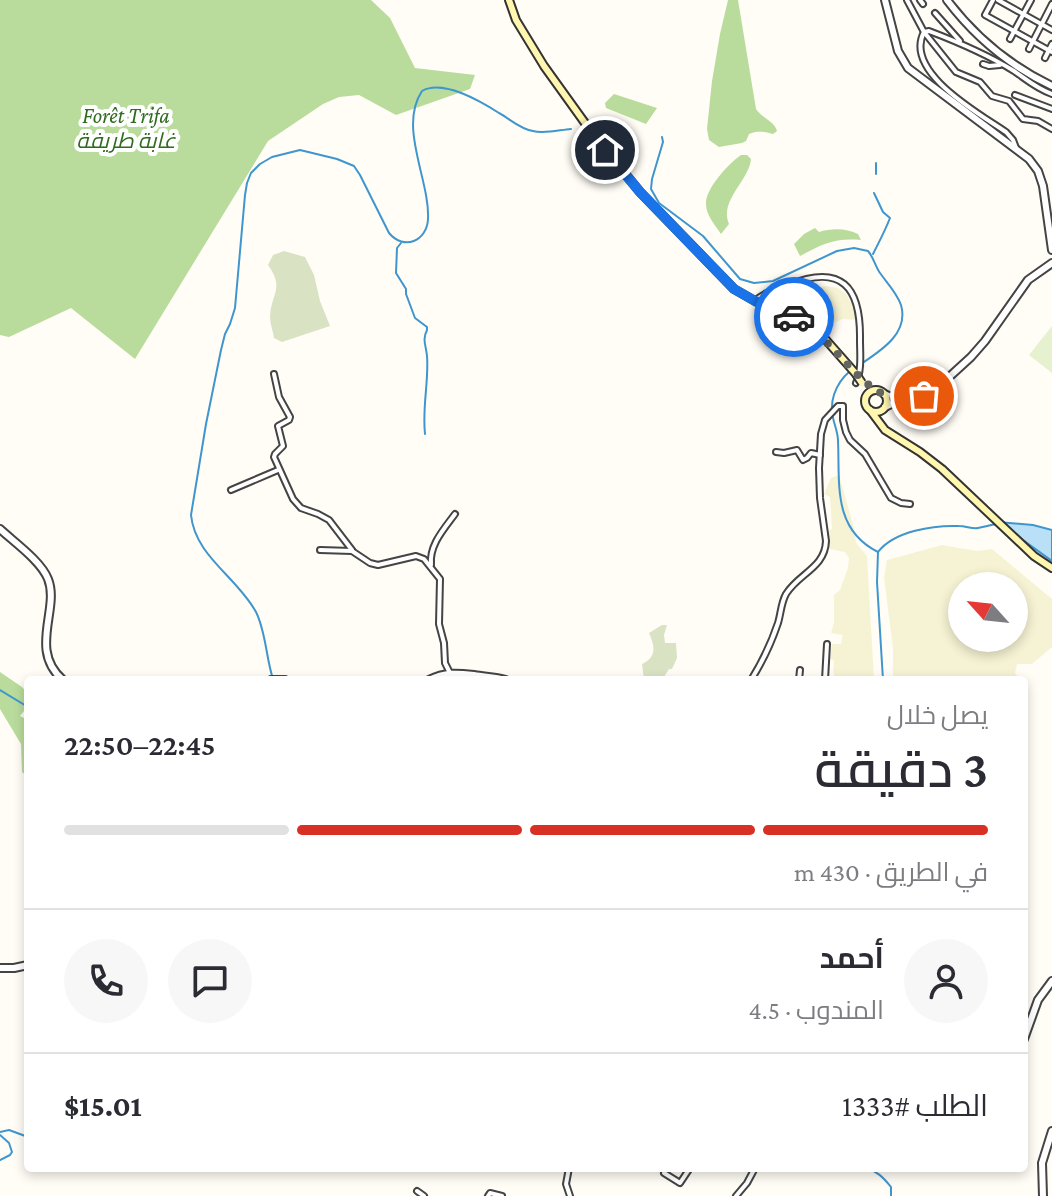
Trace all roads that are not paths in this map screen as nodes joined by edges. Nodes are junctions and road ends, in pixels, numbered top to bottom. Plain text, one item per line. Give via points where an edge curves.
1 (509, 0) edge
2 (885, 0) edge
3 (907, 0) edge
4 (947, 0) edge
5 (996, 0) edge
6 (1031, 0) edge
7 (1052, 4) edge
8 (935, 13) dead end
9 (1023, 14) junction
10 (1041, 24) junction
11 (1052, 30) edge
12 (1014, 31) junction
13 (924, 32) junction
14 (1010, 39) dead end
15 (1032, 41) junction
16 (962, 44) junction
17 (1052, 44) edge
18 (1029, 49) dead end
19 (1050, 51) edge
20 (1045, 58) dead end
21 (983, 64) dead end
22 (1002, 64) junction
23 (1052, 86) edge
24 (1052, 94) edge
25 (1015, 95) dead end
26 (1052, 109) edge
27 (1052, 129) edge
28 (1016, 148) junction
29 (1051, 238) edge
30 (1052, 250) edge
31 (1051, 264) edge
32 (755, 301) junction
33 (274, 374) dead end
34 (860, 382) junction
35 (881, 393) junction
36 (866, 397) junction
37 (904, 400) junction
38 (884, 408) junction
39 (870, 410) junction
40 (894, 435) junction
41 (776, 452) dead end
42 (820, 455) junction
43 (278, 470) junction
44 (231, 490) dead end
45 (910, 504) dead end
46 (455, 514) dead end
47 (0, 529) edge
48 (320, 550) dead end
49 (352, 551) junction
50 (431, 567) junction
51 (1052, 568) edge
52 (827, 644) dead end
53 (800, 670) dead end
54 (450, 673) junction
55 (60, 676) edge
56 (441, 676) edge
57 (494, 676) edge
58 (753, 676) edge
59 (799, 676) edge
60 (825, 676) edge
61 (24, 966) edge
62 (0, 968) edge
63 (1052, 981) edge
64 (1028, 1028) edge
65 (1052, 1131) edge
66 (568, 1172) edge
67 (687, 1172) edge
68 (753, 1172) edge
69 (664, 1173) dead end
70 (417, 1191) dead end
71 (424, 1196) edge
72 (488, 1196) edge
73 (502, 1196) edge
74 (570, 1196) edge
75 (736, 1196) edge
76 (1043, 1196) edge

1 - 32 main road via 544,66 616,164 725,281
2 - 28 street via 898,51 908,68
3 - 13 street
4 - 23 street via 986,43
5 - 9 street
5 - 12 street via 985,15
6 - 9 street
7 - 10 street
8 - 16 street
9 - 10 street
9 - 12 street
10 - 11 street
10 - 15 street
12 - 14 street
12 - 15 street
13 - 16 street
13 - 27 street via 959,74 1009,101 1023,119
13 - 28 street via 921,48 937,82 1006,132
15 - 18 street
15 - 19 street
16 - 22 street
17 - 19 street
19 - 20 street
21 - 22 street
22 - 24 street
25 - 26 street
28 - 29 street via 1041,176
29 - 30 street
31 - 37 street via 1024,284 985,341 957,370 930,393
32 - 34 main road, bridge via 819,333
32 - 34 street via 820,277 848,288 860,316
33 - 43 street via 290,417 278,426 283,446 274,457
34 - 35 main road
34 - 36 main road
35 - 36 main road via 872,391
35 - 37 street
35 - 38 main road
36 - 39 main road
37 - 38 street
38 - 39 main road
38 - 40 main road via 882,420
39 - 40 main road
40 - 51 main road via 929,458
41 - 42 street via 797,450 805,460 811,453
42 - 45 street via 822,427 835,408 843,406 853,443 888,494
42 - 58 street via 825,550 786,595
43 - 44 street
43 - 49 street via 297,505 329,520
46 - 50 street via 431,553
47 - 55 street via 46,574 51,591 47,650
48 - 49 street
49 - 50 street via 373,564 416,556
50 - 54 street via 440,579 439,624
52 - 60 street
53 - 59 street
54 - 56 street
54 - 57 street
61 - 62 street
63 - 64 street
65 - 76 street via 1042,1163
66 - 74 street
67 - 69 street via 680,1183
68 - 75 street
70 - 71 street
72 - 73 street

